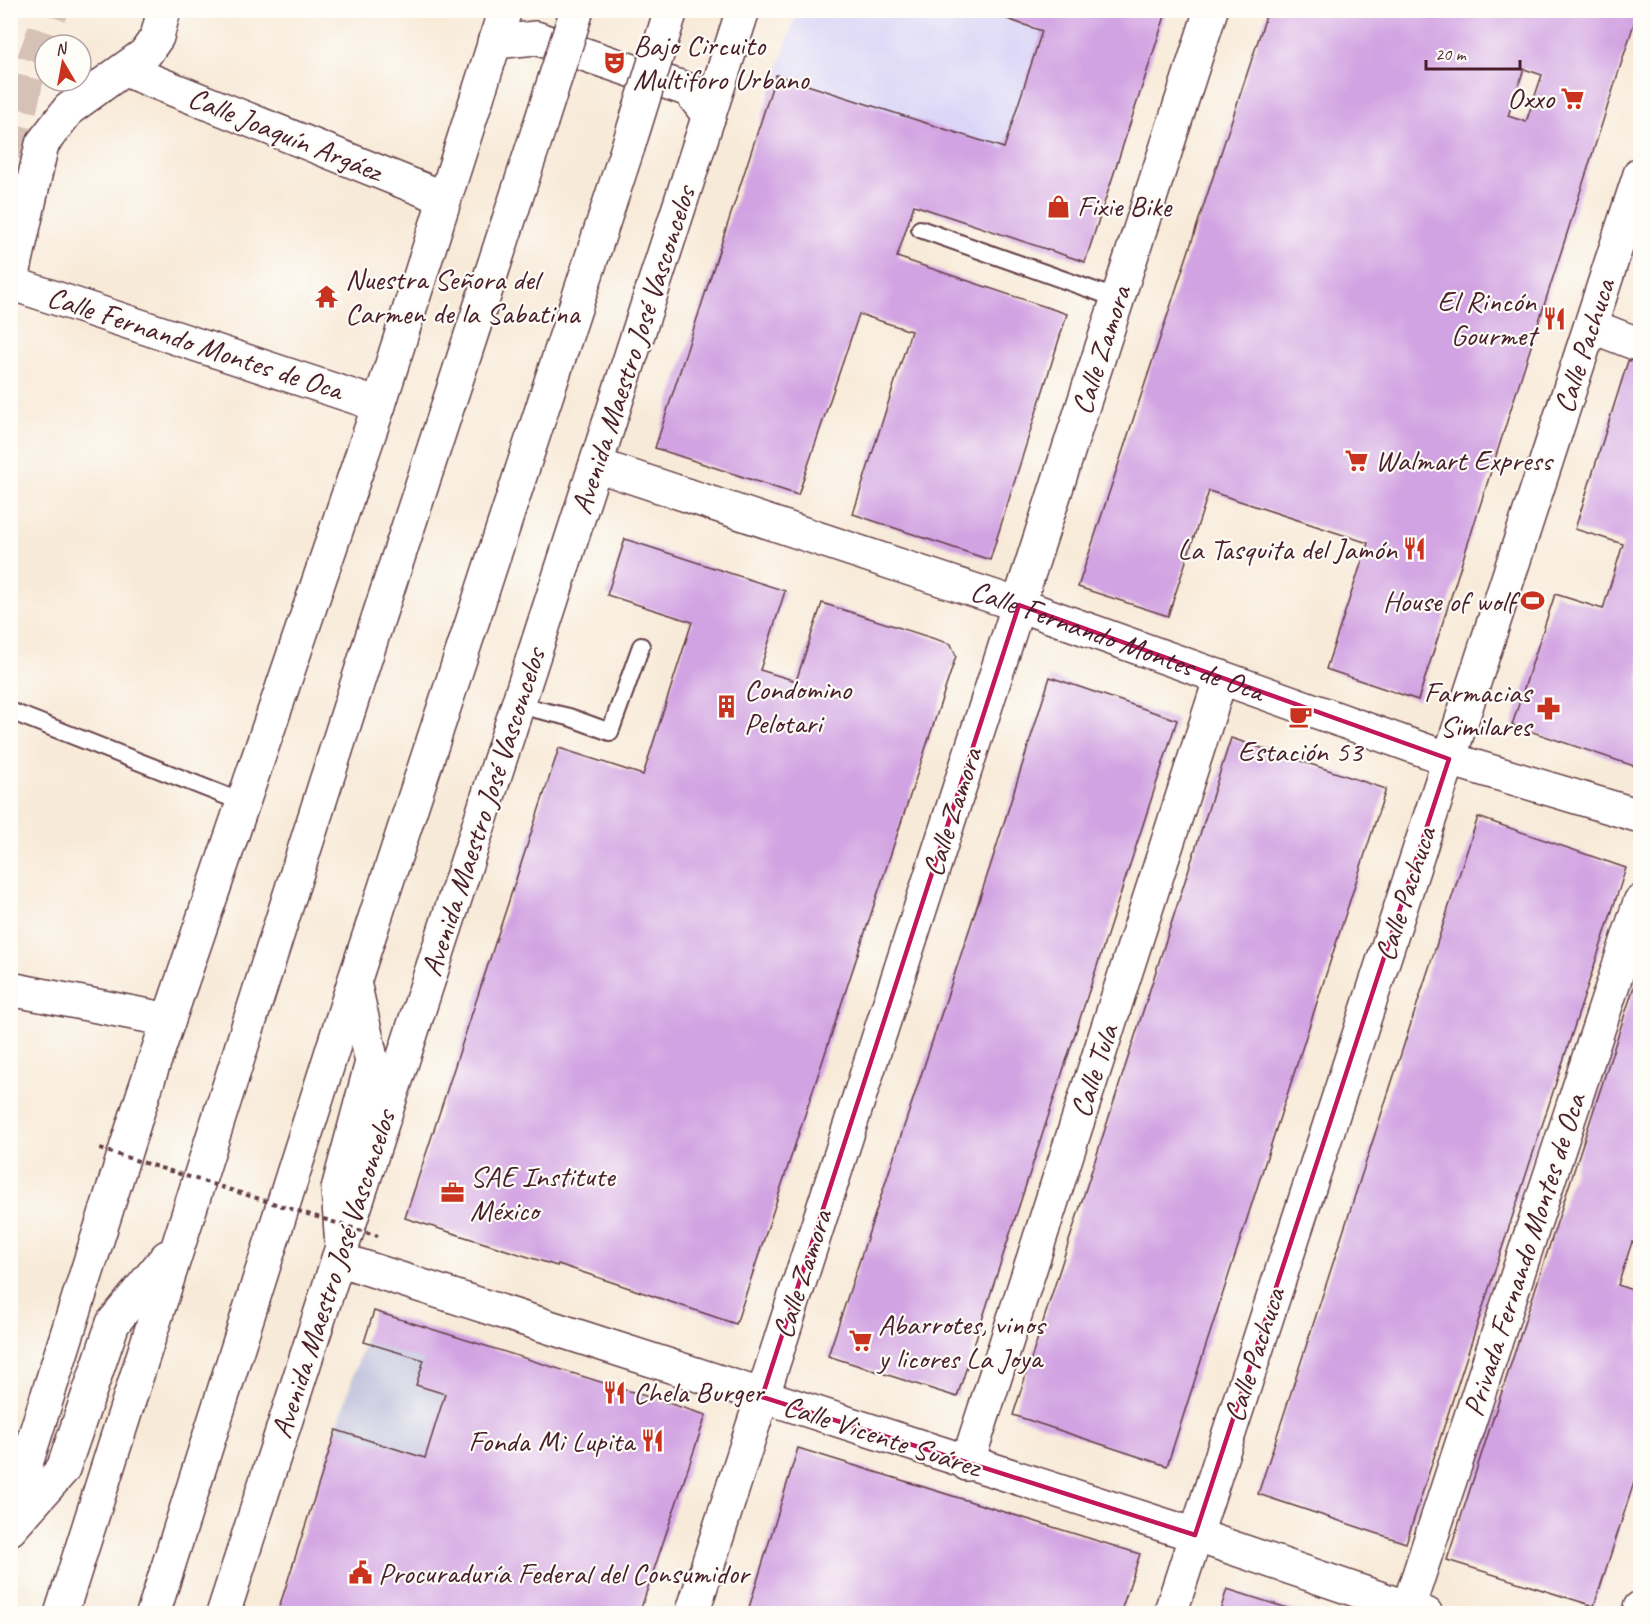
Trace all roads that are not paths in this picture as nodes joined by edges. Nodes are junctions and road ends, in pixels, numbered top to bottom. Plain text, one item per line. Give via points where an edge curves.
1 (164, 10) edge
2 (504, 10) edge
3 (577, 10) edge
4 (671, 10) edge
5 (743, 10) edge
6 (1211, 10) edge
7 (494, 42) junction
8 (125, 70) junction
9 (708, 116) junction
10 (1641, 174) edge
11 (444, 198) junction
12 (920, 229) dead end
13 (11, 284) edge
14 (1118, 299) junction
15 (1591, 326) junction
16 (1641, 345) edge
17 (379, 405) junction
18 (596, 465) junction
19 (1019, 605) junction
20 (641, 646) dead end
21 (1221, 677) junction
22 (518, 705) junction
23 (10, 711) edge
24 (1449, 759) junction
25 (244, 803) junction
26 (1641, 816) edge
27 (1641, 903) edge
28 (354, 982) junction
29 (10, 989) edge
30 (169, 1020) junction
31 (179, 1242) junction
32 (340, 1253) junction
33 (762, 1397) junction
34 (967, 1464) junction
35 (10, 1514) edge
36 (10, 1529) edge
37 (1195, 1535) junction
38 (1641, 1608) edge
39 (1405, 1610) edge
40 (60, 1614) edge
41 (153, 1614) edge
42 (223, 1614) edge
43 (692, 1614) edge
44 (1170, 1614) edge
45 (1639, 1614) edge

1 - 8 main road via 157,37 145,54
2 - 7 main road
3 - 31 main road, bridge
4 - 28 main road, bridge
5 - 9 main road, Avenida Maestro José Vasconcelos
6 - 14 main road, Calle Zamora
7 - 9 main road via 536,38 689,90
7 - 11 main road
8 - 11 main road, Calle Joaquín Argáez
8 - 13 main road via 69,109 42,144
9 - 18 main road, Avenida Maestro José Vasconcelos
10 - 15 main road, Calle Pachuca
11 - 17 main road
12 - 14 lane
13 - 17 main road, Calle Fernando Montes de Oca
14 - 19 main road, Calle Zamora
15 - 16 main road
15 - 24 main road, Calle Pachuca
17 - 25 main road
18 - 19 main road, Calle Fernando Montes de Oca
18 - 22 main road, Avenida Maestro José Vasconcelos
19 - 21 main road, Calle Fernando Montes de Oca
19 - 33 main road, Calle Zamora
20 - 22 lane via 610,732
21 - 24 main road, Calle Fernando Montes de Oca
21 - 34 main road, Calle Tula
22 - 32 main road, Avenida Maestro José Vasconcelos
23 - 25 lane
24 - 26 main road, Calle Fernando Montes de Oca
24 - 37 main road, Calle Pachuca
25 - 30 main road
27 - 39 main road, Privada Fernando Montes de Oca
28 - 32 main road via 372,1062 338,1189
28 - 41 main road
29 - 30 main road
30 - 35 main road
31 - 36 main road via 113,1323 63,1469
31 - 40 main road
32 - 33 main road, Calle Vicente Suárez
32 - 42 main road, Avenida Maestro José Vasconcelos
33 - 34 main road, Calle Vicente Suárez
33 - 43 main road, Calle Zamora
34 - 37 main road, Calle Vicente Suárez
37 - 39 main road, Calle Vicente Suárez
37 - 44 main road, Calle Pachuca
38 - 45 main road

